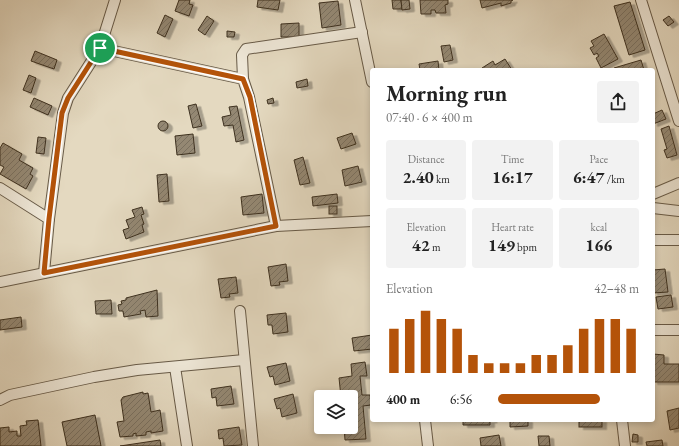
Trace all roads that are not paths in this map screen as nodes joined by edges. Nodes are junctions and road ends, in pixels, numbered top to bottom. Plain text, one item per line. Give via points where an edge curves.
1 (115, 0) edge
2 (355, 0) edge
3 (641, 0) edge
4 (362, 32) junction
5 (100, 48) junction
6 (370, 72) edge
7 (243, 79) junction
8 (679, 121) edge
9 (679, 183) edge
10 (0, 188) edge
11 (655, 193) edge
12 (655, 208) edge
13 (679, 211) edge
14 (49, 219) junction
15 (370, 222) edge
16 (276, 226) junction
17 (655, 240) edge
18 (679, 240) edge
19 (44, 273) junction
20 (0, 282) edge
21 (240, 312) dead end
22 (655, 330) edge
23 (679, 330) edge
24 (244, 360) junction
25 (175, 367) junction
26 (0, 400) edge
27 (425, 422) edge
28 (622, 422) edge
29 (187, 446) edge
30 (254, 446) edge
31 (428, 446) edge
32 (625, 446) edge

1 - 5 street
2 - 4 street
3 - 8 street
4 - 6 street
4 - 7 street via 246,49 242,55
5 - 7 street
5 - 14 street via 68,98 62,113
7 - 16 street via 250,97
9 - 11 street
10 - 14 street
12 - 13 street
14 - 19 street
15 - 16 street
16 - 19 street
17 - 18 street
19 - 20 street
21 - 24 street
22 - 23 street
24 - 25 street
24 - 30 street
25 - 26 street via 94,377 10,395
25 - 29 street
27 - 31 street
28 - 32 street

